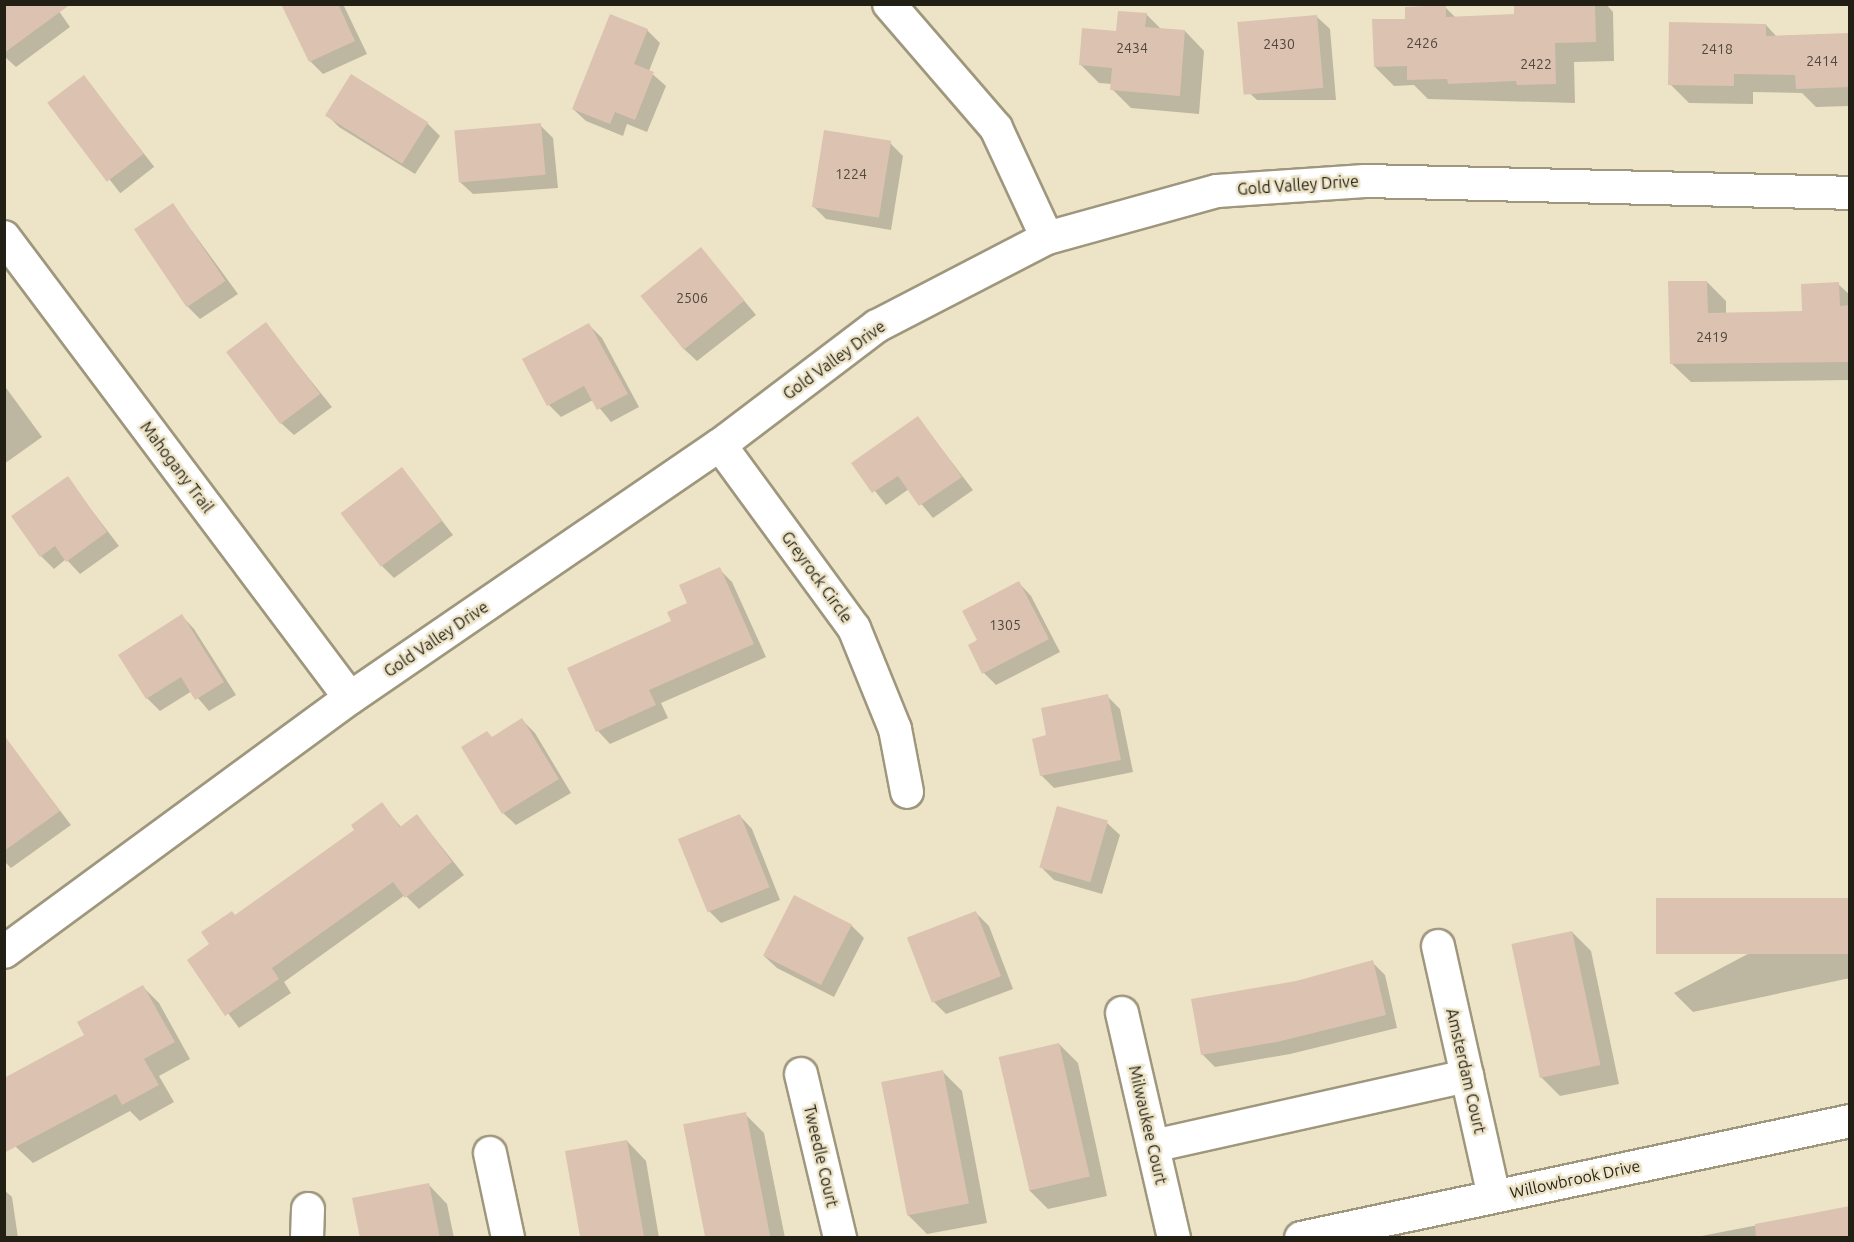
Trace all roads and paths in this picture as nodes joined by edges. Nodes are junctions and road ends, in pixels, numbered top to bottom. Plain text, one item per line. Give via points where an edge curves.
1 (889, 4) edge
2 (1850, 193) edge
3 (4, 237) edge
4 (1047, 238) junction
5 (720, 445) junction
6 (350, 698) junction
7 (907, 792) dead end
8 (1438, 946) dead end
9 (4, 952) edge
10 (1122, 1013) dead end
11 (801, 1074) dead end
12 (1467, 1076) junction
13 (1850, 1120) edge
14 (1153, 1146) junction
15 (490, 1153) dead end
16 (1494, 1196) junction
17 (508, 1238) edge
18 (840, 1238) edge
19 (1174, 1238) edge
20 (1301, 1238) edge

1 - 4 street via 996,128
2 - 4 street, Gold Valley Drive via 1365,181 1217,191
3 - 6 street, Mahogany Trail
4 - 5 street, Gold Valley Drive via 877,326
5 - 6 street, Gold Valley Drive
5 - 7 street, Greyrock Circle via 854,628 895,729
6 - 9 street, Gold Valley Drive
8 - 12 street, Amsterdam Court
10 - 14 street, Milwaukee Court
11 - 18 street, Tweedle Court
12 - 14 street
12 - 16 street, Amsterdam Court
13 - 16 street, Willowbrook Drive
14 - 19 street, Milwaukee Court
15 - 17 street
16 - 20 street, Willowbrook Drive

